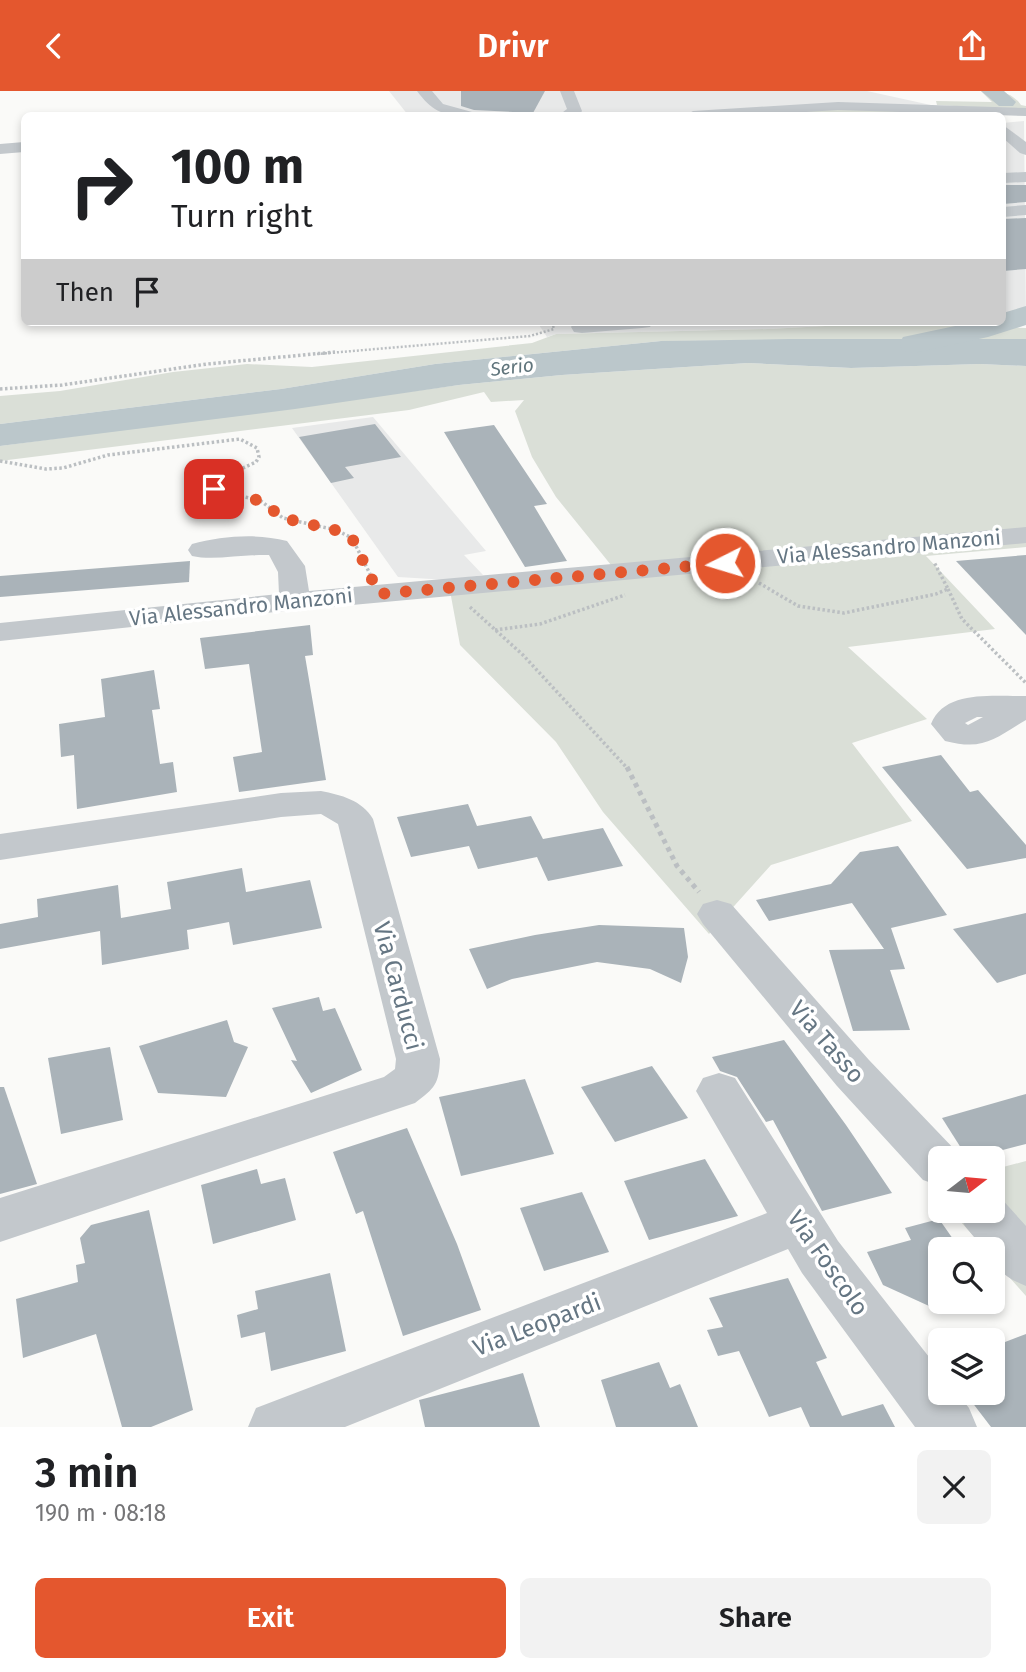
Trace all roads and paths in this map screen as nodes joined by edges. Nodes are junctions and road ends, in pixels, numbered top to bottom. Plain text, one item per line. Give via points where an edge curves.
1 (424, 91) edge
2 (567, 91) edge
3 (456, 112) edge
4 (573, 112) edge
5 (741, 112) edge
6 (1026, 112) edge
7 (1006, 133) edge
8 (21, 148) edge
9 (0, 149) edge
10 (1026, 150) edge
11 (1026, 177) edge
12 (1006, 178) edge
13 (1026, 210) edge
14 (1006, 212) edge
15 (553, 326) edge
16 (594, 326) edge
17 (582, 327) dead end
18 (0, 389) edge
19 (0, 461) edge
20 (1026, 535) edge
21 (202, 550) dead end
22 (931, 551) dead end
23 (749, 583) dead end
24 (948, 589) junction
25 (633, 593) dead end
26 (379, 594) junction
27 (295, 601) junction
28 (465, 603) dead end
29 (495, 630) junction
30 (0, 632) edge
31 (1026, 683) edge
32 (0, 847) edge
33 (717, 914) joint
34 (719, 1091) dead end
35 (928, 1153) edge
36 (0, 1220) edge
37 (797, 1223) junction
38 (992, 1223) edge
39 (1026, 1263) edge
40 (276, 1427) edge
41 (949, 1427) edge

1 - 3 street via 438,107
2 - 4 street
5 - 6 street via 838,106
7 - 10 street
8 - 9 street
11 - 12 street
13 - 14 street
15 - 18 path via 530,336 207,364
16 - 17 street
19 - 26 path via 63,468 108,455 240,439 257,448 259,457 217,480 214,489 261,501 283,518 352,538
20 - 26 street, Via Alessandro Manzoni
21 - 27 street via 277,547 290,560
22 - 24 path
23 - 24 path via 761,583 799,606 844,613
24 - 31 path via 962,619
25 - 29 path via 540,624
26 - 27 street, Via Alessandro Manzoni
27 - 30 street, Via Alessandro Manzoni
28 - 29 path
29 - 33 path via 631,772 677,866
32 - 36 street, Via Carducci via 281,805 319,802 340,806 355,820 418,1059 417,1077 399,1090
33 - 35 street, Via Tasso
34 - 37 street, Via Foscolo
37 - 40 street, Via Leopardi
37 - 41 street, Via Foscolo
38 - 39 street

